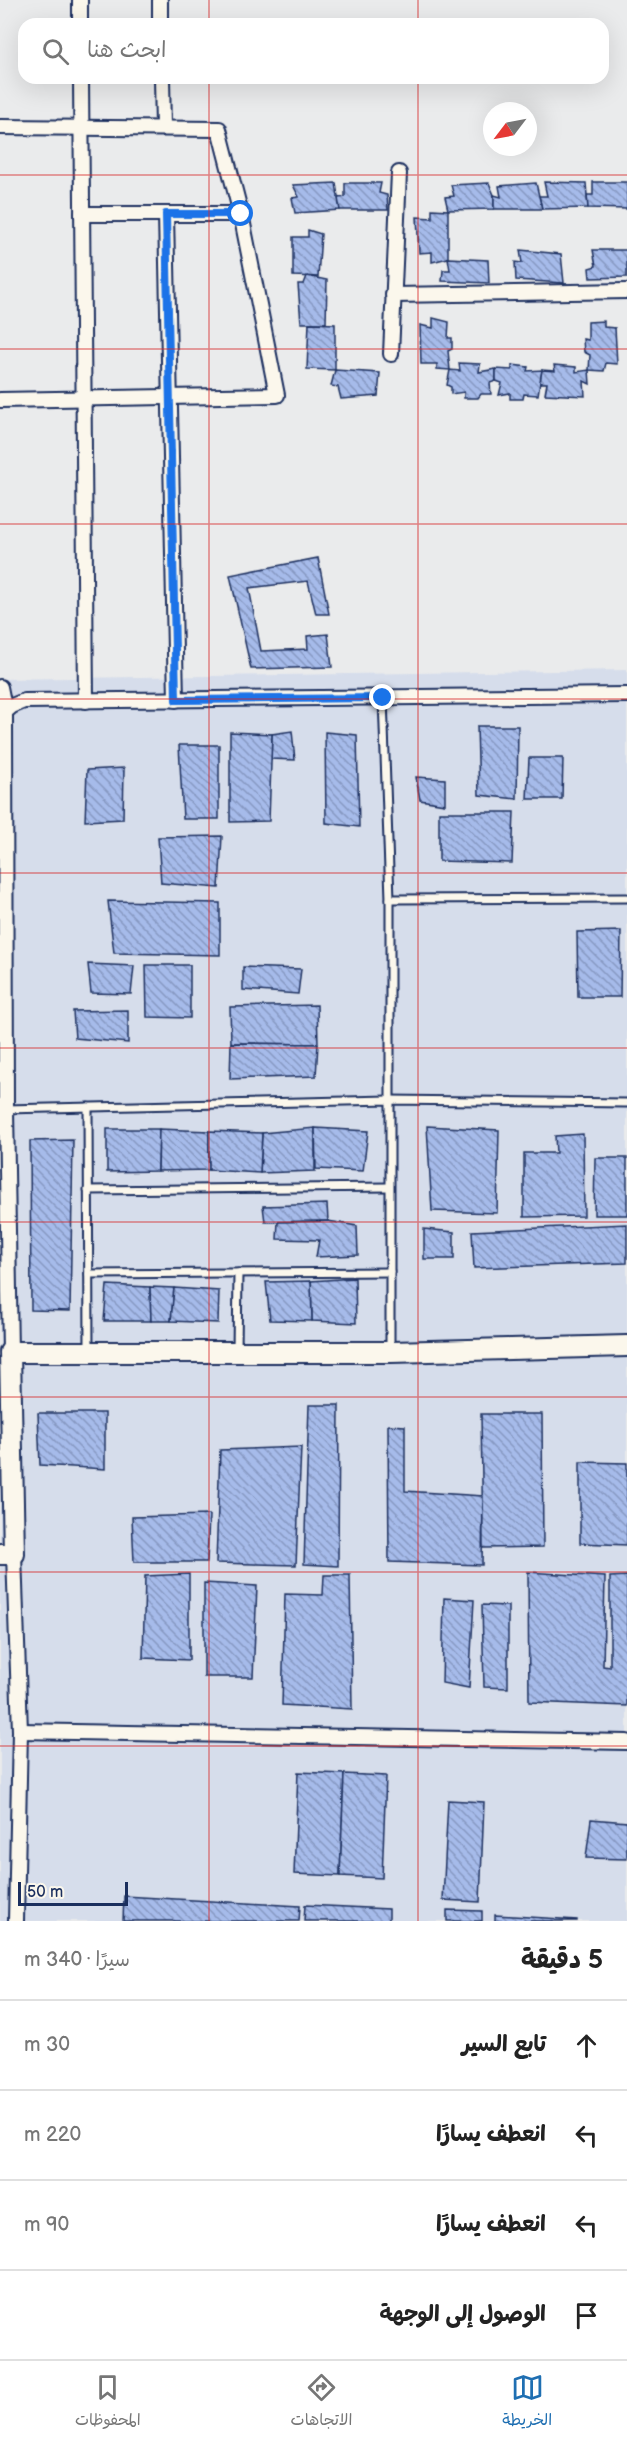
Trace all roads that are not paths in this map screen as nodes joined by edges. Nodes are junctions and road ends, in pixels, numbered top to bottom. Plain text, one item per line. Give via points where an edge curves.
1 (80, 0) edge
2 (160, 0) edge
3 (80, 18) edge
4 (160, 18) edge
5 (81, 84) edge
6 (162, 84) edge
7 (0, 127) edge
8 (81, 127) junction
9 (163, 128) junction
10 (399, 173) dead end
11 (82, 214) junction
12 (166, 214) junction
13 (241, 214) junction
14 (627, 291) edge
15 (393, 295) junction
16 (391, 354) dead end
17 (83, 397) junction
18 (170, 398) junction
19 (0, 400) edge
20 (0, 687) edge
21 (627, 695) edge
22 (383, 698) junction
23 (86, 700) junction
24 (176, 700) junction
25 (3, 709) edge
26 (627, 898) edge
27 (390, 899) junction
28 (389, 1100) junction
29 (627, 1103) edge
30 (88, 1107) junction
31 (6, 1109) junction
32 (389, 1187) junction
33 (88, 1190) junction
34 (390, 1272) junction
35 (238, 1273) junction
36 (88, 1274) junction
37 (627, 1346) edge
38 (5, 1349) edge
39 (89, 1352) junction
40 (237, 1352) junction
41 (390, 1352) junction
42 (6, 1520) edge
43 (7, 1554) edge
44 (20, 1731) junction
45 (627, 1742) edge
46 (16, 1921) edge

1 - 3 street
2 - 4 street
5 - 8 street
6 - 9 street
7 - 8 street
8 - 9 street
8 - 11 street
9 - 13 street via 219,129
10 - 15 street
11 - 12 street
11 - 17 street
12 - 13 street
12 - 18 street
13 - 18 street via 277,395
14 - 15 street
15 - 16 street
17 - 18 street
17 - 19 street
17 - 23 street
18 - 24 street
20 - 25 street
21 - 22 street
22 - 24 street
22 - 27 lane
23 - 24 street
23 - 25 street via 24,701
25 - 31 street
26 - 27 lane
27 - 28 lane
28 - 29 lane
28 - 30 lane
28 - 32 lane
30 - 31 lane
30 - 33 lane
31 - 38 street
32 - 33 lane
32 - 34 lane
33 - 36 lane
34 - 35 lane
34 - 41 lane
35 - 36 lane
35 - 40 lane
36 - 39 lane
37 - 41 street
38 - 39 street
38 - 42 street
39 - 40 street
40 - 41 street
42 - 43 street
43 - 44 street
44 - 45 street
44 - 46 street

